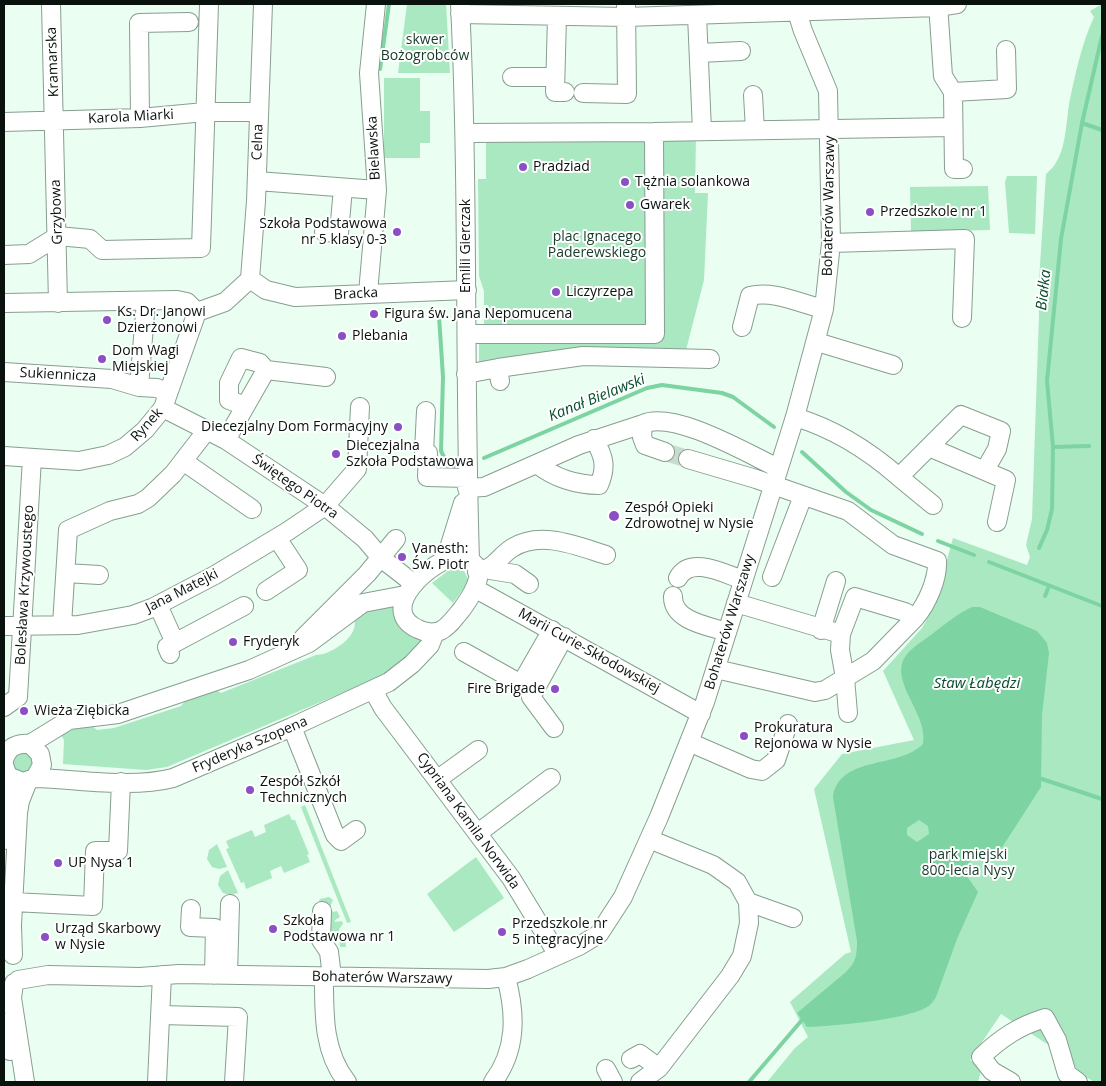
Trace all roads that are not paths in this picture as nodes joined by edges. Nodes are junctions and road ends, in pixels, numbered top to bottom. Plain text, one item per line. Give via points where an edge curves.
1 (51, 4) edge
2 (209, 4) edge
3 (263, 4) edge
4 (376, 4) edge
5 (957, 4) edge
6 (938, 6) edge
7 (796, 8) edge
8 (460, 9) edge
9 (626, 10) edge
10 (697, 15) junction
11 (557, 16) junction
12 (189, 22) dead end
13 (1006, 50) dead end
14 (741, 51) dead end
15 (699, 53) junction
16 (512, 77) dead end
17 (555, 77) junction
18 (565, 92) dead end
19 (952, 92) junction
20 (582, 93) dead end
21 (753, 95) dead end
22 (206, 112) junction
23 (259, 112) junction
24 (140, 118) junction
25 (55, 120) junction
26 (4, 122) edge
27 (953, 127) junction
28 (830, 128) junction
29 (755, 130) junction
30 (702, 131) junction
31 (654, 132) junction
32 (466, 133) junction
33 (963, 168) dead end
34 (257, 181) junction
35 (342, 188) junction
36 (377, 190) junction
37 (324, 232) dead end
38 (58, 241) junction
39 (831, 243) junction
40 (4, 255) edge
41 (250, 279) junction
42 (467, 290) junction
43 (368, 293) junction
44 (146, 301) junction
45 (4, 303) edge
46 (58, 303) junction
47 (824, 309) junction
48 (197, 312) junction
49 (962, 318) dead end
50 (742, 327) dead end
51 (466, 334) junction
52 (817, 342) junction
53 (710, 359) dead end
54 (893, 365) dead end
55 (266, 370) junction
56 (4, 372) edge
57 (466, 374) junction
58 (326, 377) dead end
59 (139, 387) junction
60 (166, 401) junction
61 (245, 406) junction
62 (360, 407) dead end
63 (426, 412) dead end
64 (795, 417) junction
65 (643, 424) junction
66 (207, 430) junction
67 (594, 439) junction
68 (226, 440) junction
69 (929, 447) junction
70 (665, 452) tunnel mouth
71 (4, 456) edge
72 (32, 458) junction
73 (688, 459) tunnel mouth
74 (183, 461) junction
75 (537, 464) junction
76 (985, 470) junction
77 (776, 476) junction
78 (467, 478) junction
79 (899, 478) junction
80 (803, 496) junction
81 (932, 505) dead end
82 (325, 506) junction
83 (252, 509) dead end
84 (997, 522) dead end
85 (277, 538) junction
86 (396, 539) dead end
87 (606, 555) dead end
88 (381, 558) junction
89 (446, 558) junction
90 (66, 573) junction
91 (478, 573) junction
92 (98, 575) dead end
93 (772, 577) dead end
94 (678, 578) dead end
95 (744, 580) junction
96 (836, 581) dead end
97 (529, 584) dead end
98 (409, 589) junction
99 (266, 591) dead end
100 (673, 596) dead end
101 (736, 603) junction
102 (158, 605) junction
103 (244, 606) dead end
104 (915, 618) junction
105 (62, 625) junction
106 (4, 626) edge
107 (22, 626) junction
108 (821, 630) junction
109 (435, 632) junction
110 (727, 632) junction
111 (558, 633) junction
112 (841, 634) junction
113 (464, 652) dead end
114 (288, 653) junction
115 (716, 669) junction
116 (845, 678) junction
117 (373, 690) junction
118 (5, 707) edge
119 (848, 713) dead end
120 (700, 714) junction
121 (788, 724) dead end
122 (292, 727) junction
123 (554, 728) dead end
124 (689, 742) junction
125 (17, 743) edge
126 (478, 750) dead end
127 (5, 767) edge
128 (551, 778) dead end
129 (438, 779) junction
130 (32, 780) junction
131 (121, 782) junction
132 (356, 830) dead end
133 (478, 833) junction
134 (649, 839) junction
135 (4, 840) edge
136 (748, 902) junction
137 (230, 904) dead end
138 (13, 907) junction
139 (191, 909) dead end
140 (322, 911) dead end
141 (72, 915) dead end
142 (793, 918) dead end
143 (558, 955) junction
144 (12, 970) edge
145 (162, 975) junction
146 (221, 975) junction
147 (328, 977) junction
148 (506, 977) junction
149 (161, 1015) junction
150 (4, 1023) edge
151 (7, 1050) edge
152 (631, 1060) dead end
153 (659, 1068) junction
154 (1067, 1079) edge
155 (18, 1082) edge
156 (25, 1082) edge
157 (157, 1082) edge
158 (234, 1082) edge
159 (347, 1082) edge
160 (493, 1082) edge
161 (640, 1082) edge
162 (1011, 1082) edge

1 - 25 street, Kramarska
2 - 22 street
3 - 23 street, Celna
4 - 36 street, Bielawska via 369,73
5 - 6 street
6 - 7 street
6 - 19 street via 943,76
7 - 10 street
7 - 28 street, Bohaterów Warszawy via 828,91
8 - 11 street
8 - 32 street, Emilii Gierczak
9 - 10 street
9 - 11 street
9 - 20 street via 627,94
10 - 15 street
11 - 17 street
12 - 24 street via 139,23
13 - 19 street via 1007,89
14 - 15 street
15 - 30 street
16 - 17 street
17 - 18 street via 555,92
19 - 27 street
21 - 29 street
22 - 23 street, Karola Miarki
22 - 24 street, Karola Miarki
22 - 38 street via 201,248 102,250 90,239
23 - 34 street, Celna
24 - 25 street, Karola Miarki
25 - 26 street, Karola Miarki
25 - 38 street, Grzybowa
27 - 28 street
27 - 33 street via 954,169
28 - 29 street
28 - 39 street, Bohaterów Warszawy
29 - 30 street
30 - 31 street
31 - 32 street
31 - 51 street via 655,334
32 - 42 street, Emilii Gierczak
34 - 35 street
34 - 41 street, Celna
35 - 36 street
35 - 37 street via 339,233
36 - 43 street, Bielawska
38 - 40 street via 29,254
38 - 46 street, Grzybowa
39 - 47 street, Bohaterów Warszawy
39 - 49 street via 965,239
41 - 43 street, Bracka via 266,290 295,297
41 - 48 street via 224,302
42 - 43 street, Bracka
42 - 51 street, Emilii Gierczak
44 - 46 street
44 - 48 street via 187,302
44 - 59 street
45 - 46 street
47 - 50 street via 759,294 750,296
47 - 52 street, Bohaterów Warszawy
48 - 60 street, Rynek
51 - 57 street, Emilii Gierczak
52 - 54 street
52 - 64 street, Bohaterów Warszawy
53 - 57 street via 583,356 499,375
55 - 58 street
55 - 61 street
55 - 61 street via 260,363 241,358 229,383 228,400
56 - 59 street, Sukiennicza via 112,379
57 - 78 street, Emilii Gierczak
59 - 60 street, Świętego Piotra via 157,388
60 - 66 street, Świętego Piotra
60 - 72 street, Rynek via 137,438 108,456 79,461
61 - 68 street
62 - 82 street, Jana Matejki via 357,469
63 - 78 street via 424,452 428,453 427,477
64 - 77 street, Bohaterów Warszawy
64 - 79 street via 862,447
65 - 67 street
65 - 70 street via 645,445
65 - 77 street via 652,420 662,421 714,436
66 - 68 street, Świętego Piotra
66 - 74 street
67 - 75 street
67 - 75 street via 604,460 604,474 599,486 549,474
68 - 82 street, Świętego Piotra
69 - 76 street
69 - 76 street via 961,415 1001,431 997,449
69 - 79 street
71 - 72 street, Rynek
72 - 107 street, Bolesława Krzywoustego
73 - 77 street
74 - 83 street
74 - 90 street via 143,501 110,511 68,530
75 - 78 street via 484,487
76 - 84 street via 1006,480
77 - 80 street
77 - 95 street, Bohaterów Warszawy
78 - 89 street, Emilii Gierczak
78 - 91 street, Emilii Gierczak
79 - 81 street
80 - 93 street
80 - 104 street via 848,511 893,545 937,562 937,573
82 - 85 street, Jana Matejki
82 - 88 street, Świętego Piotra via 365,539
85 - 99 street via 298,570
85 - 102 street, Jana Matejki
86 - 88 street
87 - 91 street via 554,540 529,542 512,548
88 - 98 street, Świętego Piotra
88 - 114 street
89 - 91 street via 458,556
89 - 98 street
90 - 92 street
90 - 105 street
91 - 97 street via 515,574
91 - 109 street via 453,620
91 - 111 street, Marii Curie-Skłodowskiej
94 - 95 street via 686,570 699,566
95 - 101 street, Bohaterów Warszawy
96 - 108 street
98 - 109 street via 402,604 406,618 414,628
98 - 114 street via 363,603 330,630
100 - 110 street via 674,605 682,616
101 - 108 street
101 - 110 street, Bohaterów Warszawy
102 - 103 street via 172,648
102 - 105 street, Jana Matejki via 114,620
104 - 112 street via 855,597
104 - 116 street via 873,661
105 - 107 street, Jana Matejki
106 - 107 street, Jana Matejki
107 - 118 street, Bolesława Krzywoustego via 18,696
108 - 112 street
109 - 117 street, Fryderyka Szopena via 430,645 412,664
110 - 115 street, Bohaterów Warszawy
111 - 113 street via 521,684
111 - 120 street, Marii Curie-Skłodowskiej
111 - 123 street via 531,697
112 - 116 street
114 - 125 street via 150,704 107,716 69,720
115 - 116 street via 816,692
115 - 120 street, Bohaterów Warszawy
116 - 119 street
117 - 122 street, Fryderyka Szopena
117 - 129 street, Cypriana Kamila Norwida via 383,708
120 - 124 street, Bohaterów Warszawy
121 - 124 street via 776,760 762,771
122 - 131 street, Fryderyka Szopena via 173,778 158,782
122 - 132 street via 335,834 340,841
124 - 134 street, Bohaterów Warszawy
125 - 127 street via 6,752
125 - 130 street via 38,750 42,758 40,772
126 - 129 street
127 - 130 street via 18,781
127 - 135 street
128 - 133 street
129 - 133 street, Cypriana Kamila Norwida
130 - 131 street, Fryderyka Szopena
130 - 138 street via 18,813
131 - 138 street via 118,851 95,850 93,906
133 - 143 street, Cypriana Kamila Norwida via 511,878
134 - 136 street via 713,865 737,882
134 - 143 street, Bohaterów Warszawy via 623,897 599,934
136 - 142 street
136 - 153 street via 748,932 742,956
137 - 146 street
138 - 141 street
138 - 144 street
139 - 146 street via 190,927 215,928
140 - 147 street via 322,940 329,952
143 - 148 street, Bohaterów Warszawy
144 - 145 street, Bohaterów Warszawy via 48,975
144 - 156 street via 12,998
145 - 146 street, Bohaterów Warszawy
145 - 149 street
146 - 147 street, Bohaterów Warszawy
147 - 148 street, Bohaterów Warszawy
147 - 159 street via 325,1025 328,1043
148 - 160 street via 514,1028 507,1056
149 - 157 street
149 - 158 street via 238,1017
150 - 151 street
151 - 155 street
152 - 153 street via 640,1054
153 - 161 street
154 - 162 street via 1057,1040 1045,1018 1022,1025 981,1057 992,1070

